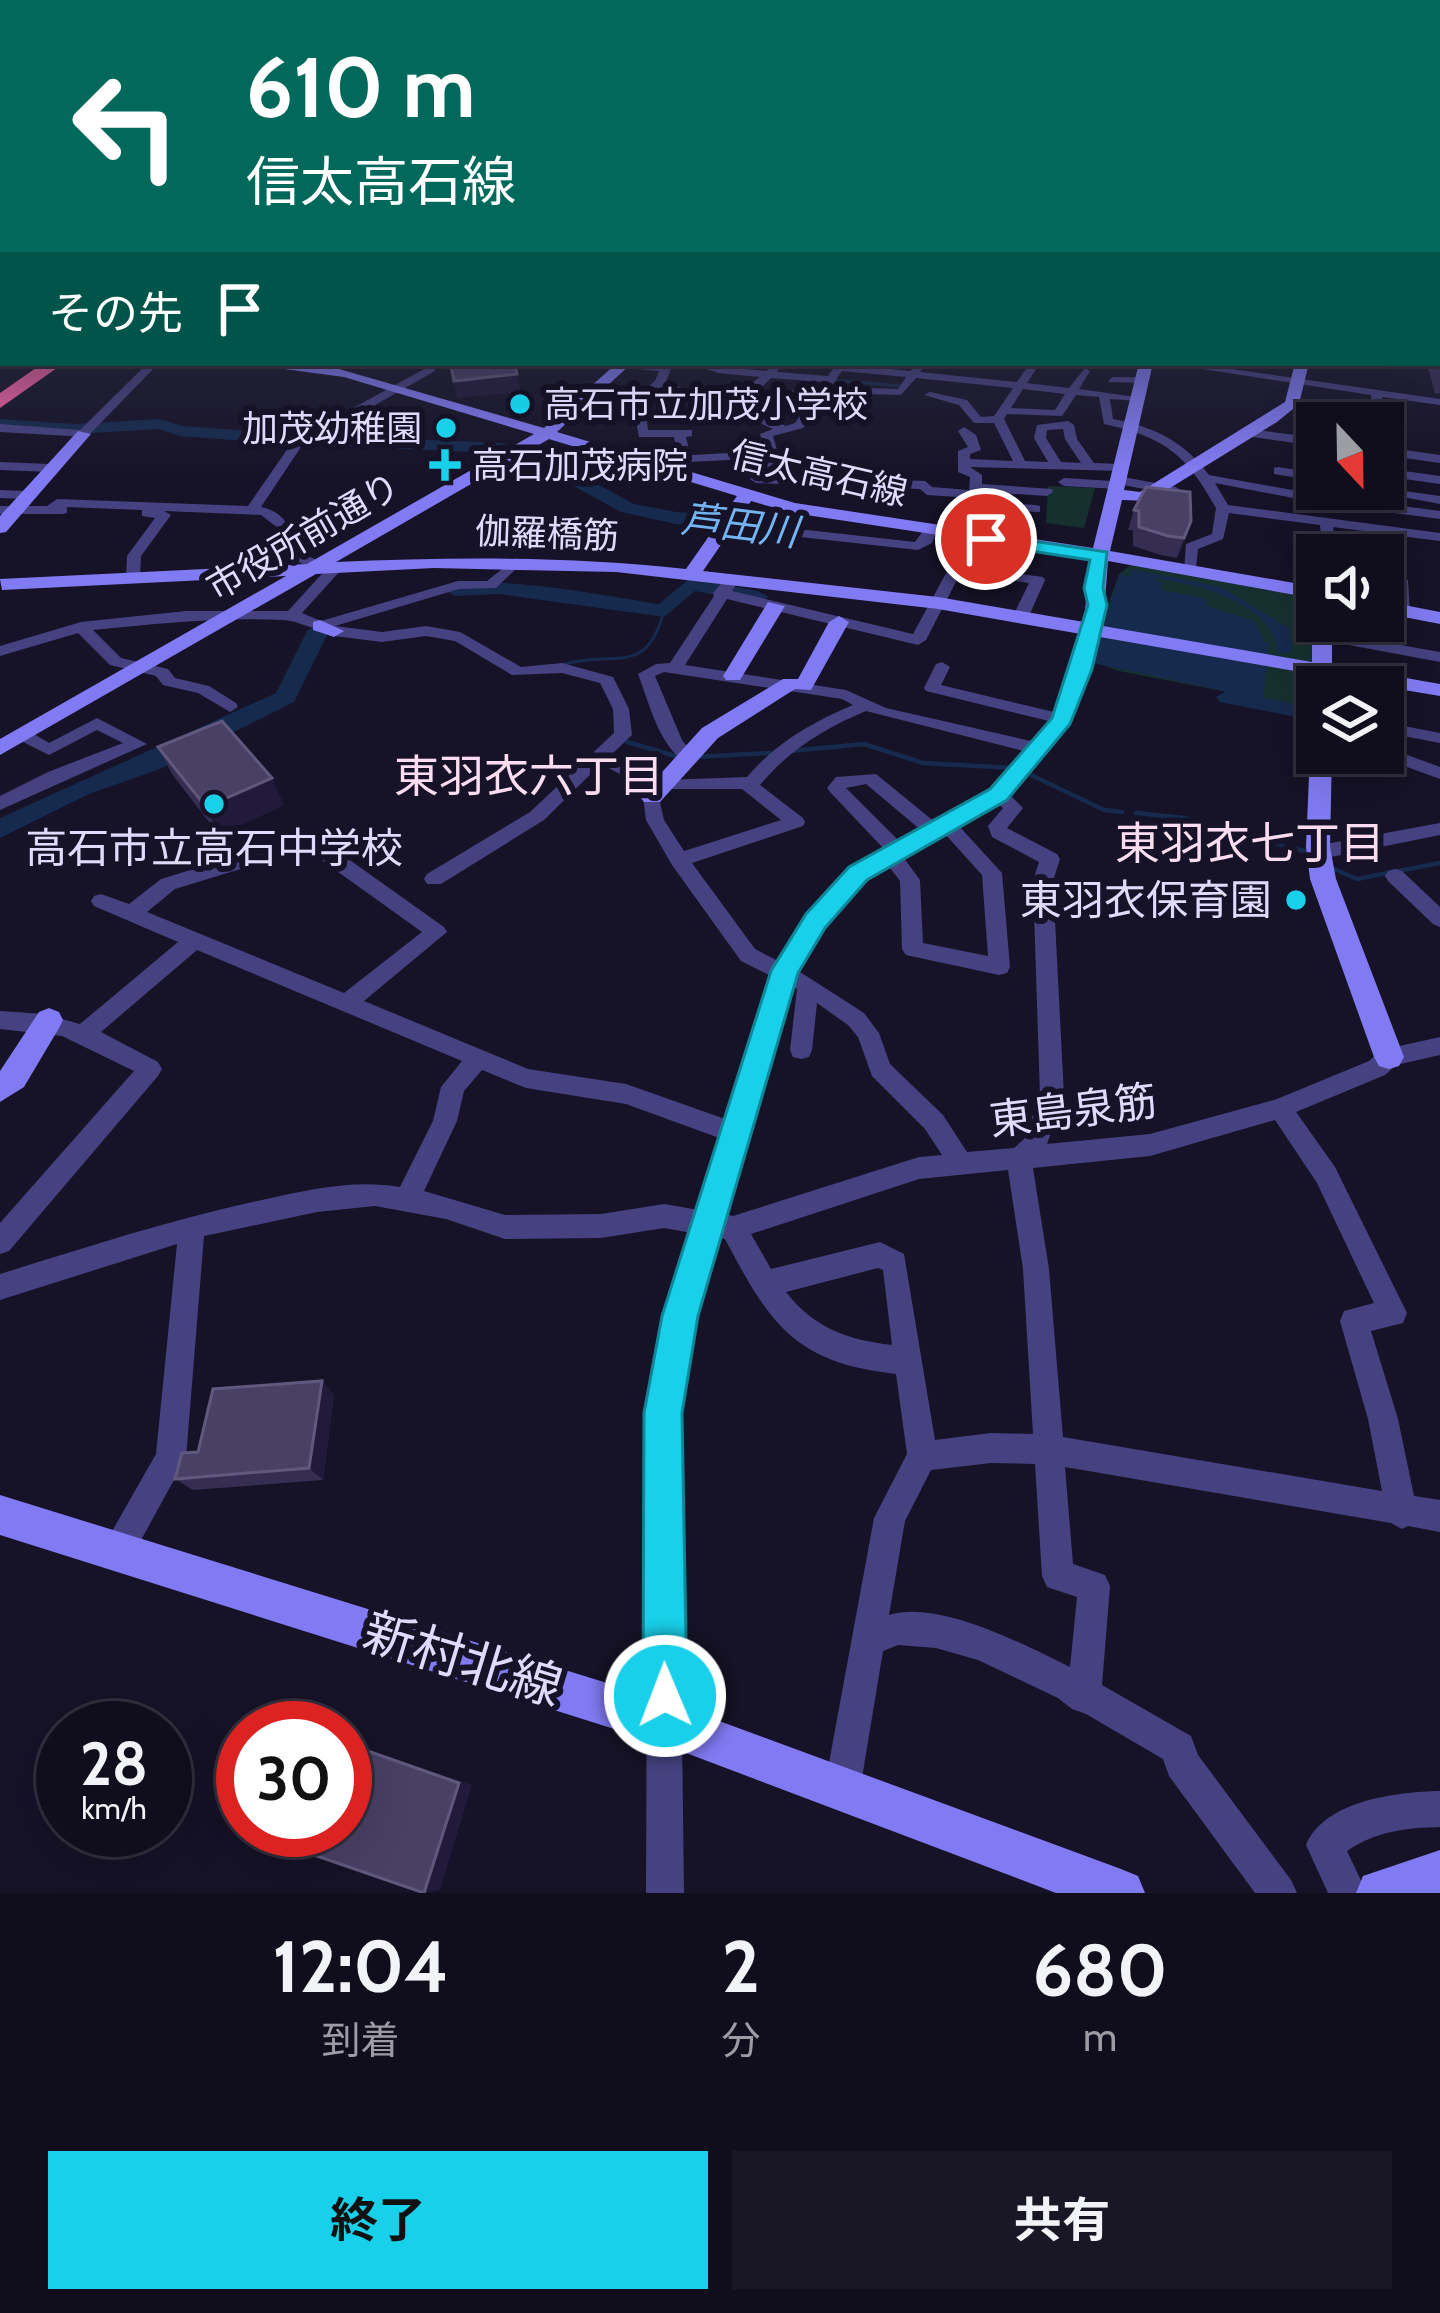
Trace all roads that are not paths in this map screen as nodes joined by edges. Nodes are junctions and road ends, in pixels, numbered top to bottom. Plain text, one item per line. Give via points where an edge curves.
1 (34, 366) edge
2 (51, 366) edge
3 (150, 366) edge
4 (323, 366) edge
5 (431, 366) edge
6 (626, 366) edge
7 (667, 366) edge
8 (701, 366) edge
9 (839, 366) edge
10 (847, 366) edge
11 (920, 366) edge
12 (980, 366) edge
13 (1033, 366) edge
14 (1075, 366) edge
15 (1174, 366) edge
16 (1187, 366) edge
17 (775, 367) edge
18 (1085, 371) junction
19 (1220, 371) junction
20 (735, 372) junction
21 (1144, 372) edge
22 (1301, 372) edge
23 (912, 376) junction
24 (1112, 380) junction
25 (661, 383) junction
26 (968, 383) junction
27 (826, 385) junction
28 (1173, 385) dead end
29 (1215, 386) dead end
30 (0, 389) edge
31 (1019, 389) junction
32 (1440, 389) edge
33 (400, 390) junction
34 (792, 391) dead end
35 (1068, 393) junction
36 (930, 394) dead end
37 (1376, 394) junction
38 (1111, 396) junction
39 (1137, 398) junction
40 (704, 399) junction
41 (596, 400) dead end
42 (719, 400) junction
43 (638, 401) junction
44 (0, 402) edge
45 (1377, 402) edge
46 (1440, 402) edge
47 (1292, 404) junction
48 (1296, 405) edge
49 (744, 411) junction
50 (1002, 415) junction
51 (1272, 419) junction
52 (1131, 425) junction
53 (0, 428) edge
54 (784, 429) junction
55 (87, 430) junction
56 (1296, 430) edge
57 (964, 431) dead end
58 (1296, 432) edge
59 (1250, 433) junction
60 (546, 434) junction
61 (772, 454) junction
62 (1404, 454) edge
63 (1440, 459) edge
64 (964, 463) junction
65 (1056, 464) junction
66 (1088, 464) junction
67 (1021, 465) junction
68 (0, 466) edge
69 (50, 468) junction
70 (1200, 471) junction
71 (1278, 471) dead end
72 (1296, 474) edge
73 (1404, 475) edge
74 (1440, 480) edge
75 (1118, 481) junction
76 (1064, 482) dead end
77 (752, 486) junction
78 (1157, 487) junction
79 (1296, 490) edge
80 (927, 491) junction
81 (976, 491) junction
82 (1179, 491) edge
83 (1047, 492) dead end
84 (0, 494) edge
85 (25, 495) junction
86 (1404, 495) edge
87 (1440, 500) edge
88 (1222, 508) junction
89 (1404, 509) edge
90 (6, 510) edge
91 (51, 510) junction
92 (1028, 510) dead end
93 (1321, 510) edge
94 (252, 511) junction
95 (1440, 515) edge
96 (1322, 520) junction
97 (727, 522) junction
98 (1377, 527) junction
99 (0, 528) edge
100 (1325, 534) edge
101 (1378, 534) edge
102 (924, 536) junction
103 (1440, 537) edge
104 (516, 562) junction
105 (1098, 565) junction
106 (336, 567) junction
107 (1189, 568) junction
108 (312, 569) junction
109 (691, 575) junction
110 (133, 578) junction
111 (1, 585) edge
112 (724, 588) junction
113 (1296, 589) edge
114 (938, 603) junction
115 (1404, 603) edge
116 (776, 606) junction
117 (1405, 611) joint
118 (292, 615) junction
119 (230, 616) junction
120 (1022, 616) junction
121 (1440, 618) edge
122 (839, 622) junction
123 (81, 627) junction
124 (327, 629) junction
125 (1091, 630) junction
126 (1379, 642) edge
127 (0, 651) edge
128 (1440, 657) edge
129 (1082, 666) joint
130 (141, 667) junction
131 (942, 667) dead end
132 (675, 668) junction
133 (1296, 668) edge
134 (730, 675) junction
135 (797, 685) junction
136 (1404, 686) edge
137 (1440, 690) edge
138 (867, 704) junction
139 (751, 705) junction
140 (230, 707) dead end
141 (1063, 719) junction
142 (1404, 731) edge
143 (23, 735) junction
144 (1440, 738) edge
145 (0, 748) edge
146 (1040, 749) junction
147 (599, 756) junction
148 (685, 757) junction
149 (1404, 760) edge
150 (1440, 773) edge
151 (1321, 774) edge
152 (750, 784) junction
153 (658, 791) junction
154 (998, 794) junction
155 (0, 804) edge
156 (941, 828) junction
157 (1440, 829) edge
158 (894, 854) junction
159 (1319, 857) junction
160 (679, 860) junction
161 (1395, 876) dead end
162 (434, 879) dead end
163 (101, 901) dead end
164 (132, 913) junction
165 (1440, 919) edge
166 (195, 938) junction
167 (785, 971) junction
168 (808, 985) junction
169 (345, 1004) junction
170 (49, 1020) junction
171 (0, 1021) edge
172 (85, 1033) junction
173 (1440, 1046) edge
174 (801, 1050) dead end
175 (1389, 1057) junction
176 (480, 1058) junction
177 (0, 1089) edge
178 (1280, 1108) junction
179 (737, 1134) junction
180 (1019, 1158) junction
181 (960, 1162) junction
182 (407, 1200) junction
183 (721, 1226) junction
184 (192, 1227) junction
185 (0, 1242) edge
186 (764, 1284) junction
187 (0, 1287) edge
188 (907, 1361) junction
189 (1052, 1450) junction
190 (922, 1456) junction
191 (1402, 1513) junction
192 (1, 1515) edge
193 (1440, 1516) edge
194 (118, 1551) junction
195 (868, 1639) junction
196 (1084, 1696) junction
197 (665, 1723) junction
198 (842, 1790) junction
199 (1440, 1809) edge
200 (1440, 1874) edge
201 (665, 1893) edge
202 (1121, 1893) edge
203 (1278, 1893) edge
204 (1348, 1893) edge
205 (1380, 1893) edge

1 - 30 highway
2 - 44 highway
3 - 55 street
4 - 33 street, 信太高石線
5 - 33 street
6 - 60 street, 市役所前通り
7 - 25 street
8 - 20 street
9 - 27 street
10 - 23 street
11 - 23 street
12 - 26 street
13 - 31 street
14 - 18 street
15 - 28 street
16 - 19 street
17 - 20 street
17 - 27 street
17 - 42 street via 759,384
18 - 24 street
18 - 35 street
19 - 22 street
19 - 29 street
20 - 40 street via 709,384
21 - 24 street
21 - 39 street
22 - 32 street
22 - 37 street
22 - 47 street
23 - 26 street
23 - 27 street via 901,392
24 - 38 street via 1119,388
25 - 40 street
25 - 43 street
26 - 31 street
27 - 54 street via 800,426
31 - 35 street
31 - 50 street
33 - 60 street, 信太高石線
33 - 94 street via 303,441
34 - 49 street
35 - 38 street
35 - 50 street via 1058,415
36 - 50 street via 963,402 978,421
37 - 45 street
37 - 46 street
38 - 39 street
38 - 52 street via 1108,422
39 - 52 street
40 - 42 street
41 - 43 street
42 - 49 street
43 - 61 street via 643,434 684,433 684,456
47 - 48 street
47 - 51 street
49 - 54 street
50 - 67 street
51 - 56 street
51 - 59 street
52 - 70 street via 1150,428
52 - 75 street
53 - 55 street
54 - 61 street via 766,434
55 - 69 street
57 - 64 street via 975,450 964,451
58 - 59 street
59 - 70 street
60 - 77 street, 信太高石線
60 - 108 street, 市役所前通り
61 - 77 street via 775,464
62 - 63 street
64 - 67 street
64 - 81 street
65 - 66 street
65 - 66 street via 1040,438 1041,427 1057,424 1068,425
65 - 67 street
66 - 75 street
68 - 69 street
69 - 85 street
70 - 78 street
70 - 79 street
70 - 88 street
71 - 72 street
73 - 74 street
75 - 76 street
75 - 78 street via 1144,497
75 - 105 street
77 - 80 street
77 - 97 street
77 - 102 street, 信太高石線 via 828,515
78 - 82 street
80 - 81 street
80 - 102 street
81 - 83 street via 1028,485
81 - 92 street via 983,506
84 - 85 street
85 - 90 street
86 - 87 street
88 - 96 street
88 - 107 street via 1218,536 1191,547
89 - 95 street
90 - 91 street
90 - 99 street
91 - 94 street via 56,503
91 - 110 street via 164,515 134,556
93 - 96 street
94 - 108 street via 284,526 291,553
96 - 98 street
96 - 100 street
97 - 102 street
97 - 109 street
98 - 101 street
98 - 103 street
102 - 105 street, 信太高石線
104 - 106 street, 伽羅橋筋
104 - 109 street, 伽羅橋筋
104 - 124 street via 491,585 458,585
105 - 107 street, 信太高石線
105 - 125 street
106 - 108 street, 伽羅橋筋
106 - 118 street
107 - 113 street, 信太高石線
108 - 110 street, 伽羅橋筋
108 - 119 street, 市役所前通り
109 - 112 street, 伽羅橋筋
110 - 111 street, 伽羅橋筋
112 - 114 street, 伽羅橋筋
112 - 116 street
112 - 132 street
114 - 120 street, 伽羅橋筋
114 - 120 street via 956,567 1038,580
114 - 122 street via 920,636
115 - 117 street
116 - 122 street
116 - 134 street
117 - 121 street
118 - 119 street
118 - 124 street
119 - 123 street
119 - 130 street, 市役所前通り
120 - 125 street, 伽羅橋筋
122 - 135 street
123 - 127 street
123 - 130 street via 116,662
124 - 147 street via 460,637 518,672 562,668 607,680 622,735
125 - 129 street
125 - 133 street, 伽羅橋筋
126 - 128 street
129 - 141 street
130 - 140 street
130 - 143 street, 市役所前通り
131 - 141 street via 932,688
132 - 134 street
132 - 148 street via 646,674
134 - 135 street
134 - 139 street
135 - 138 street
135 - 139 street
136 - 137 street, 伽羅橋筋
138 - 146 street
138 - 152 street via 784,746
139 - 148 street
141 - 146 street
142 - 144 street
143 - 145 street, 市役所前通り
143 - 155 street via 49,750 97,723 138,744
146 - 154 street
147 - 153 street
147 - 162 street via 536,816
148 - 153 street
149 - 150 street
151 - 159 street
152 - 153 street
152 - 160 street via 796,822
153 - 160 street via 655,820
154 - 156 street
154 - 180 street via 1014,808 999,832 1050,859 1043,881 1052,1096 1034,1146
156 - 158 street
156 - 158 street via 870,778 842,781 836,788
156 - 158 street via 992,873 999,967 913,949 910,880
157 - 159 street
158 - 167 street via 858,874 815,921
159 - 175 street
160 - 167 street via 748,955
161 - 165 street
163 - 164 street
164 - 166 street
164 - 169 street via 169,884 309,841 437,932
166 - 169 street
166 - 172 street
167 - 168 street
167 - 179 street
168 - 174 street
168 - 181 street via 868,1033 880,1069 934,1122
169 - 176 street
170 - 171 street
170 - 172 street
170 - 177 street
172 - 185 street via 150,1069
173 - 175 street, 東島泉筋
175 - 178 street, 東島泉筋
176 - 179 street via 526,1078 626,1094
176 - 182 street via 453,1088
178 - 180 street, 東島泉筋 via 1150,1145
178 - 191 street via 1326,1175 1394,1313 1354,1321
179 - 183 street
180 - 181 street, 東島泉筋
180 - 189 street
181 - 183 street, 東島泉筋
182 - 183 street via 505,1227 664,1216
182 - 184 street via 317,1200
183 - 186 street
183 - 197 street via 680,1316 663,1413
184 - 187 street
184 - 194 street via 171,1458
186 - 188 street via 818,1344
186 - 188 street via 880,1256 895,1263
188 - 190 street
189 - 190 street
189 - 191 street
189 - 196 street via 1058,1576 1094,1586
190 - 195 street via 890,1518
191 - 193 street
192 - 194 street, 新村北線
194 - 197 street, 新村北線
195 - 196 street via 881,1630 946,1630
195 - 198 street
196 - 203 street via 1179,1748
197 - 198 street, 新村北線
197 - 201 street
198 - 202 street, 新村北線
199 - 204 street via 1394,1810 1349,1825 1325,1845
200 - 205 street

